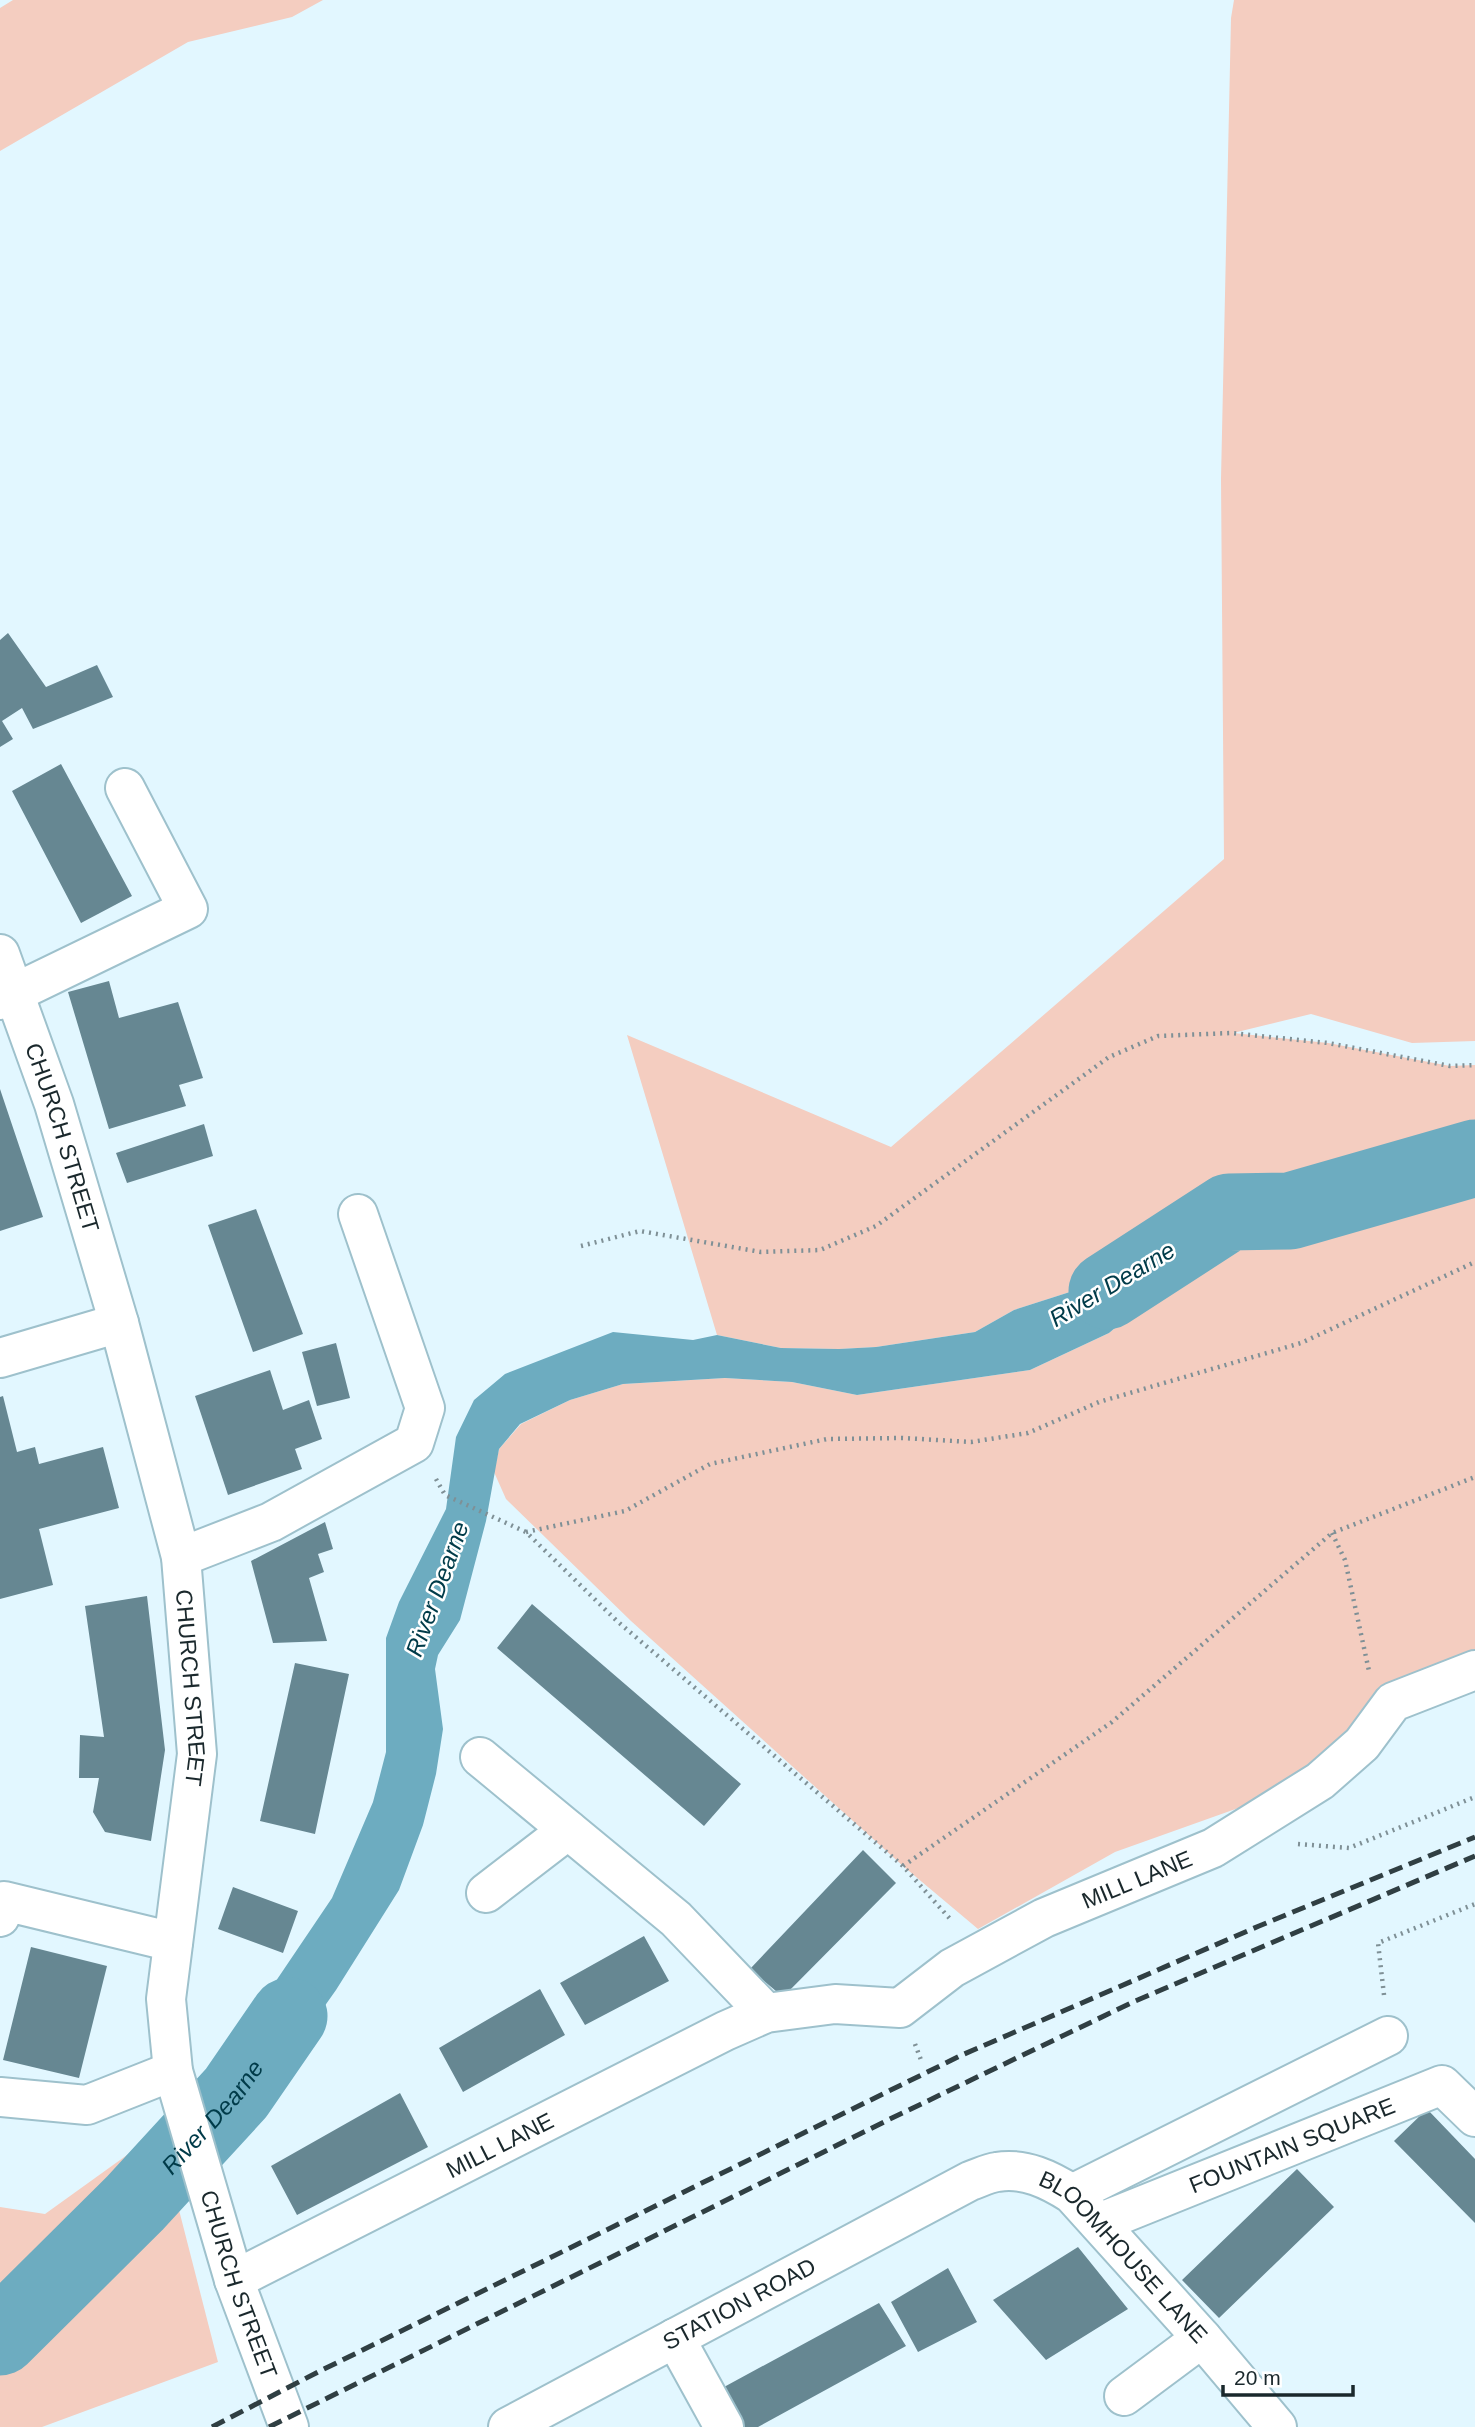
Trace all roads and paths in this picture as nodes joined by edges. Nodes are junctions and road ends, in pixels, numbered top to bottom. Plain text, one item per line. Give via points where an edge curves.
1 (125, 788) dead end
2 (0, 954) edge
3 (7, 996) edge
4 (1475, 1065) edge
5 (358, 1214) dead end
6 (581, 1246) dead end
7 (1475, 1262) edge
8 (120, 1323) junction
9 (0, 1358) edge
10 (1475, 1477) edge
11 (445, 1495) dead end
12 (526, 1532) junction
13 (1332, 1533) junction
14 (181, 1558) junction
15 (1475, 1670) edge
16 (1380, 1719) junction
17 (480, 1757) dead end
18 (1475, 1797) edge
19 (1252, 1824) junction
20 (568, 1830) junction
21 (903, 1866) junction
22 (485, 1893) dead end
23 (1475, 1903) edge
24 (0, 1917) edge
25 (173, 1942) junction
26 (980, 1953) junction
27 (766, 2013) junction
28 (1388, 2036) joint
29 (177, 2082) junction
30 (0, 2097) edge
31 (1475, 2117) edge
32 (970, 2181) joint
33 (1072, 2194) junction
34 (1099, 2223) junction
35 (234, 2280) junction
36 (675, 2338) junction
37 (1202, 2338) junction
38 (1124, 2396) dead end
39 (289, 2427) edge
40 (508, 2427) edge
41 (724, 2427) edge
42 (1278, 2427) edge

1 - 3 street via 188,909
2 - 3 street, CHURCH STREET
3 - 8 street, CHURCH STREET via 54,1104
4 - 6 path via 1450,1066 1328,1043 1231,1033 1158,1037 1109,1057 876,1226 820,1250 761,1252 640,1231
5 - 14 street via 425,1408 414,1443 271,1522
7 - 12 path via 1301,1343 1099,1402 1028,1433 971,1442 827,1439 710,1464 625,1511
8 - 9 street
8 - 14 street, CHURCH STREET
10 - 13 path
11 - 12 path
12 - 21 path via 617,1621
13 - 16 path via 1345,1560
13 - 21 path via 1112,1723
14 - 25 street, CHURCH STREET via 197,1754
15 - 16 street, MILL LANE via 1393,1702
16 - 19 street, MILL LANE via 1362,1744 1320,1781
17 - 20 street
18 - 19 path via 1349,1848 1289,1843
19 - 26 street, MILL LANE via 1213,1848 1044,1918
20 - 22 street
20 - 27 street via 676,1919
21 - 26 path
23 - 28 path via 1378,1943
24 - 25 street via 4,1901
25 - 29 street, CHURCH STREET via 166,1999
26 - 27 street, MILL LANE via 952,1968 900,2008 835,2004
27 - 35 street, MILL LANE
28 - 33 street
29 - 30 street via 87,2105
29 - 35 street, CHURCH STREET
31 - 34 street, FOUNTAIN SQUARE via 1442,2085
32 - 33 street, BLOOMHOUSE LANE via 998,2171 1027,2173 1052,2180
32 - 36 street, STATION ROAD
33 - 34 street, BLOOMHOUSE LANE
34 - 37 street, BLOOMHOUSE LANE
35 - 39 street, CHURCH STREET
36 - 40 street, STATION ROAD
36 - 41 street
37 - 38 street
37 - 42 street, BLOOMHOUSE LANE

